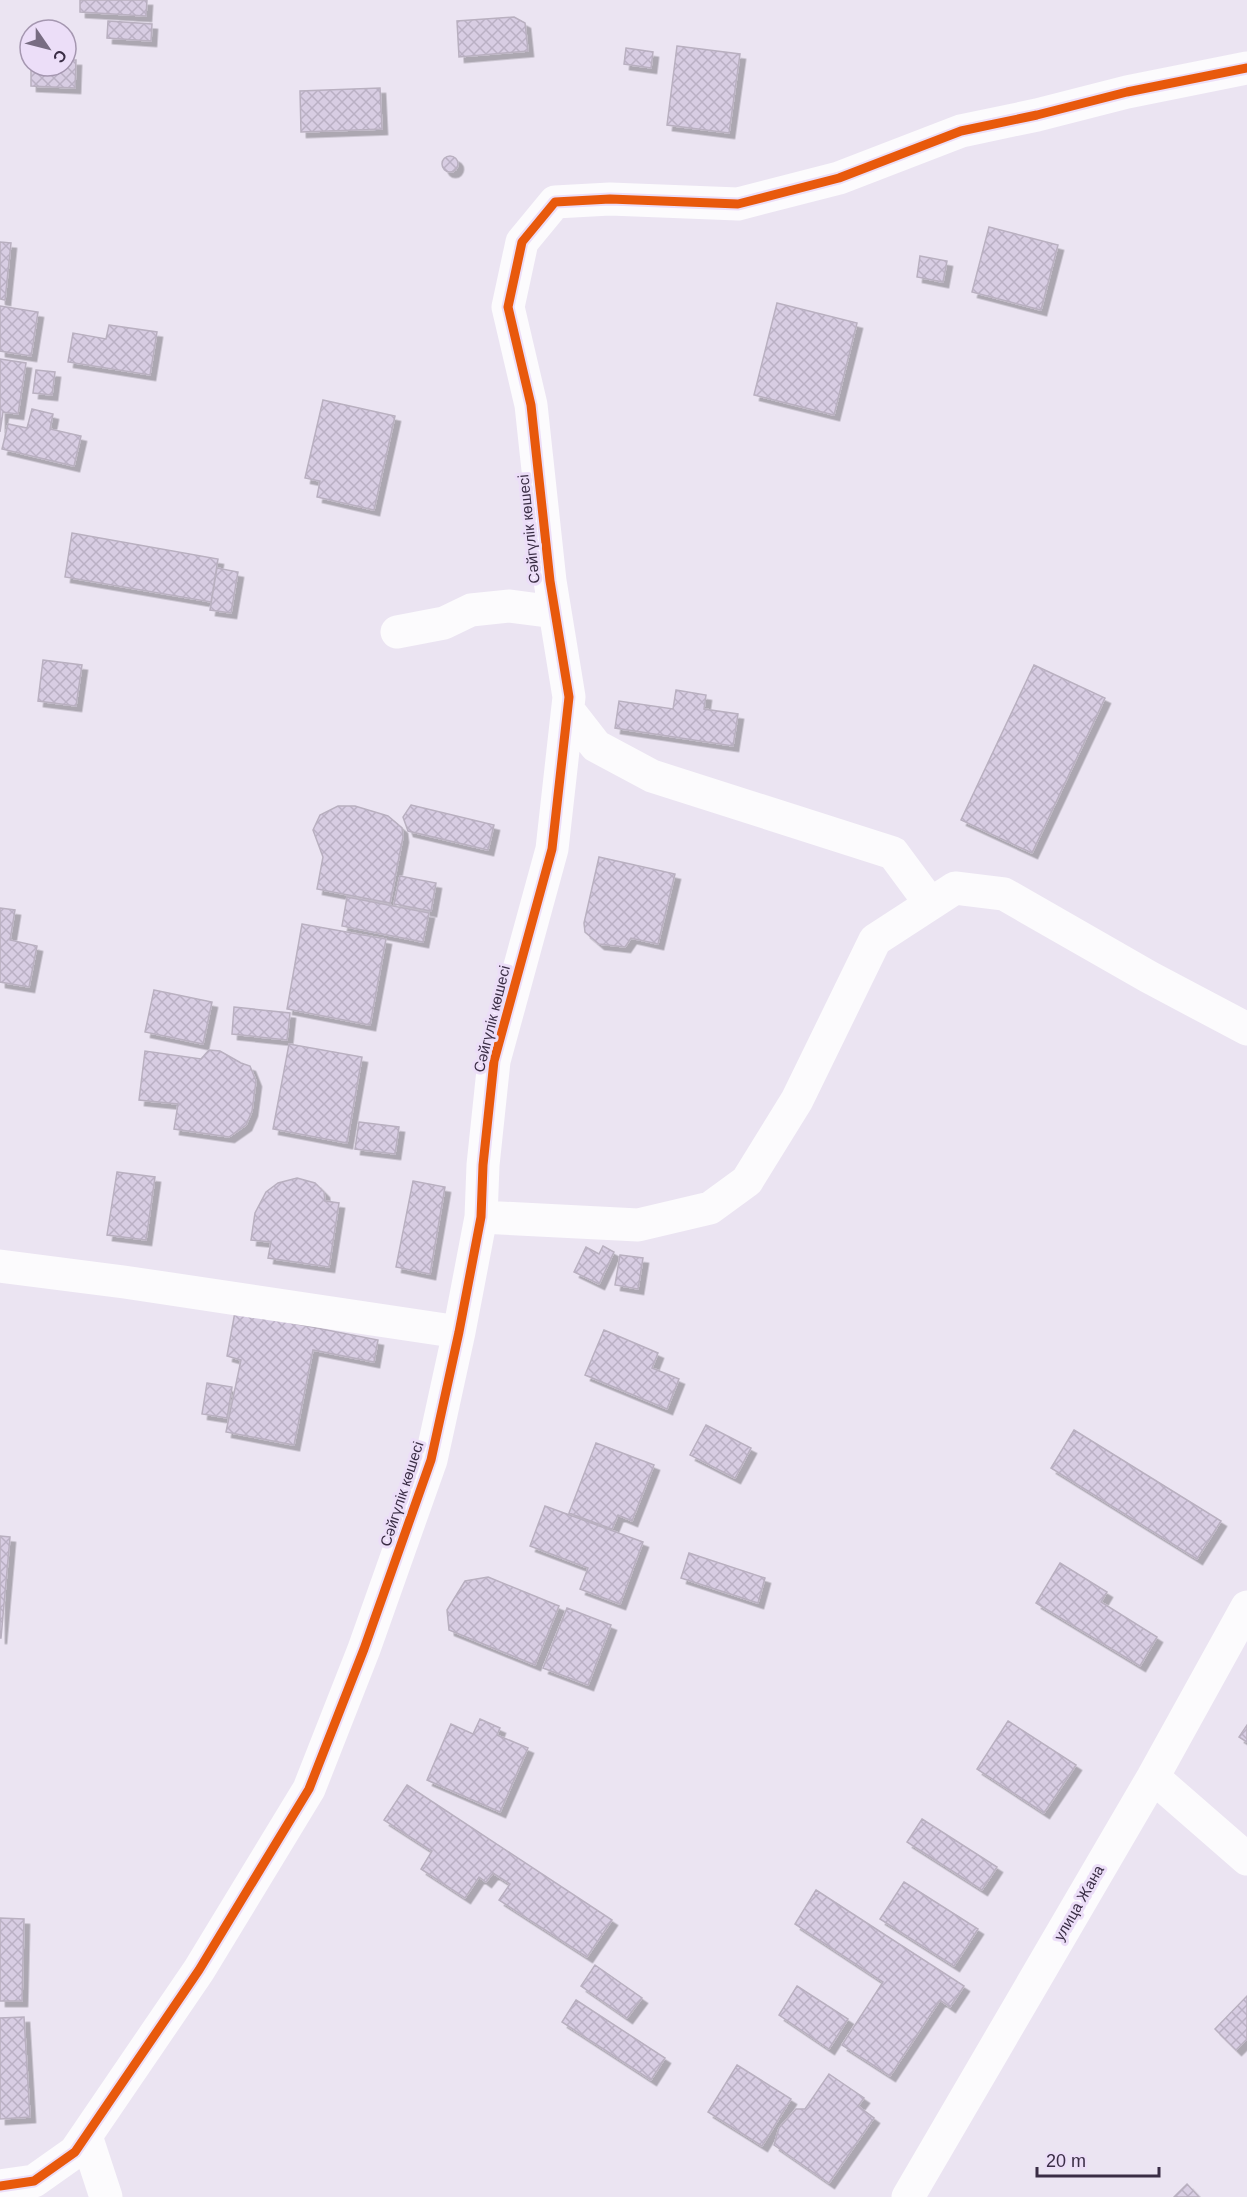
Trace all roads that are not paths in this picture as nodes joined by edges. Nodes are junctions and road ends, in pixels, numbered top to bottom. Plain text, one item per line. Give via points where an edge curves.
1 (1247, 68) edge
2 (555, 612) junction
3 (397, 632) dead end
4 (568, 710) junction
5 (930, 903) junction
6 (1247, 1029) edge
7 (481, 1217) junction
8 (0, 1266) edge
9 (459, 1332) junction
10 (1247, 1608) edge
11 (1153, 1777) junction
12 (1247, 1859) edge
13 (86, 2136) junction
14 (0, 2186) edge
15 (106, 2197) edge
16 (908, 2197) edge

1 - 2 street, Сәйгүлік көшесі via 961,131 839,178 738,204 610,199 555,202 522,242 508,307 531,405
2 - 3 street via 510,606 471,610 444,623
2 - 4 street, Сәйгүлік көшесі
4 - 5 street via 596,746 652,776 893,853
4 - 7 street, Сәйгүлік көшесі via 552,849 494,1061
5 - 6 street via 955,888 1004,894
5 - 7 street via 875,940 797,1100 747,1181 710,1208 638,1225
7 - 9 street, Сәйгүлік көшесі
8 - 9 street
9 - 13 street, Сәйгүлік көшесі via 431,1460 309,1789 199,1970
10 - 11 street, улица Жана
11 - 12 street
11 - 16 street, улица Жана
13 - 14 street, Сәйгүлік көшесі via 75,2152 34,2181
13 - 15 street

